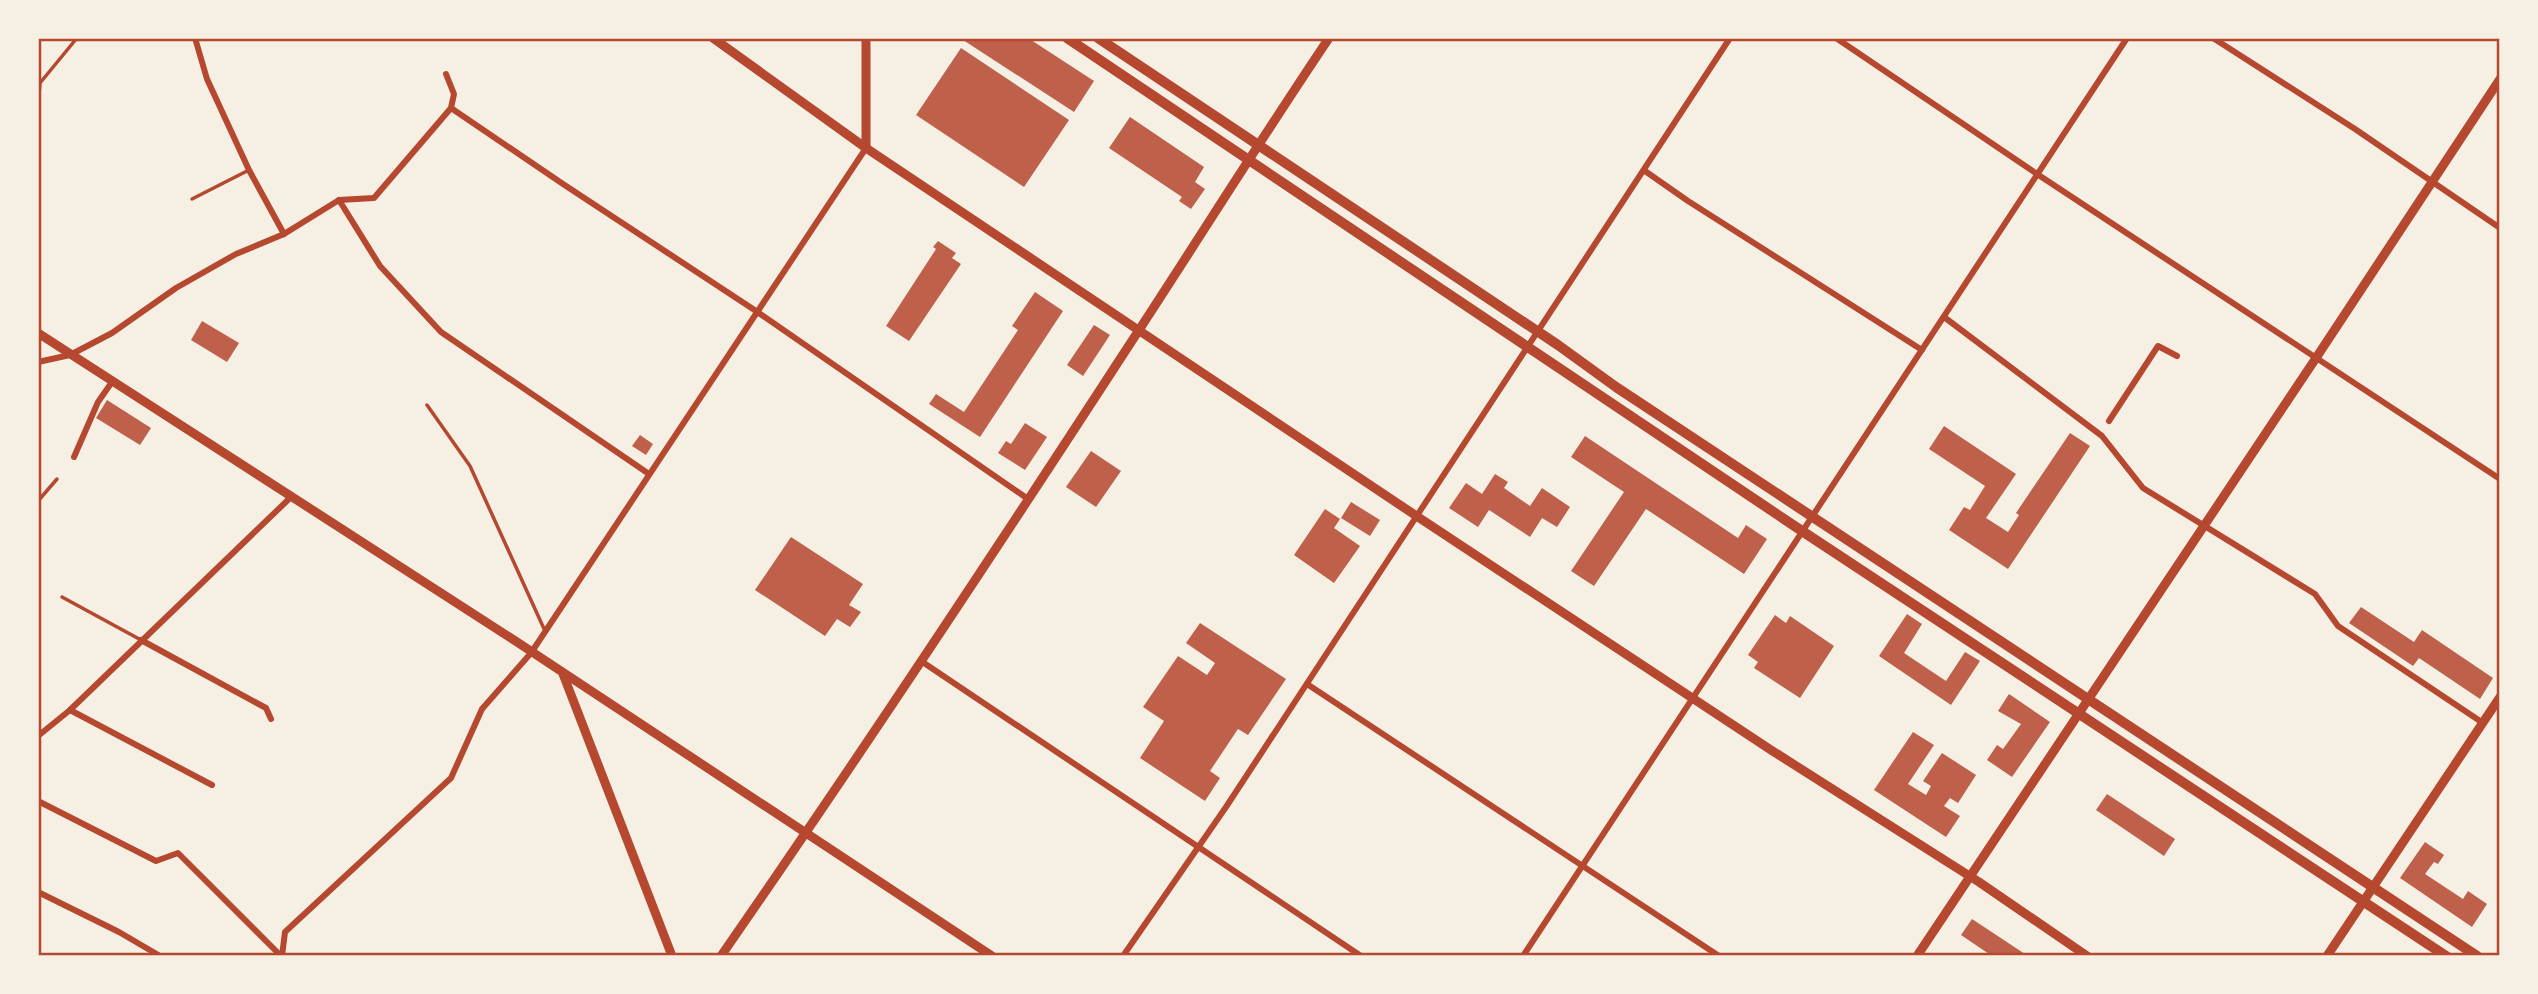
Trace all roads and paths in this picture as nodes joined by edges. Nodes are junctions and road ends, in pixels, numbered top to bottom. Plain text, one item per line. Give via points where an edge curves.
1 (77, 38) edge
2 (195, 38) edge
3 (713, 38) edge
4 (866, 38) edge
5 (1068, 38) edge
6 (1098, 38) edge
7 (1329, 38) edge
8 (1730, 38) edge
9 (1836, 38) edge
10 (2127, 38) edge
11 (2213, 38) edge
12 (446, 74) dead end
13 (2500, 79) edge
14 (38, 106) edge
15 (451, 107) junction
16 (1258, 145) junction
17 (866, 148) junction
18 (1249, 159) junction
19 (249, 170) junction
20 (1645, 171) junction
21 (2037, 174) junction
22 (2432, 183) junction
23 (192, 199) dead end
24 (339, 200) junction
25 (2500, 228) edge
26 (284, 234) junction
27 (756, 311) junction
28 (1944, 317) junction
29 (1139, 330) junction
30 (1538, 332) junction
31 (38, 333) edge
32 (1528, 347) junction
33 (1922, 350) junction
34 (70, 355) junction
35 (2177, 356) dead end
36 (2316, 358) junction
37 (38, 362) edge
38 (112, 382) junction
39 (427, 405) dead end
40 (2109, 421) dead end
41 (74, 457) dead end
42 (649, 474) junction
43 (57, 479) dead end
44 (2500, 479) edge
45 (291, 497) junction
46 (1028, 499) junction
47 (38, 501) edge
48 (1811, 515) junction
49 (1418, 517) junction
50 (2203, 527) junction
51 (1802, 531) junction
52 (62, 597) dead end
53 (545, 631) junction
54 (141, 640) junction
55 (531, 653) junction
56 (920, 661) junction
57 (562, 672) junction
58 (1307, 684) junction
59 (2500, 697) edge
60 (1692, 698) junction
61 (2088, 698) junction
62 (70, 710) junction
63 (2078, 712) junction
64 (271, 719) dead end
65 (2483, 723) junction
66 (38, 736) edge
67 (212, 785) dead end
68 (38, 801) edge
69 (806, 832) junction
70 (1198, 848) junction
71 (1583, 864) junction
72 (1970, 876) junction
73 (2374, 887) junction
74 (38, 892) edge
75 (2364, 901) junction
76 (160, 956) edge
77 (281, 956) edge
78 (672, 956) edge
79 (721, 956) edge
80 (992, 956) edge
81 (1123, 956) edge
82 (1361, 956) edge
83 (1523, 956) edge
84 (1719, 956) edge
85 (1917, 956) edge
86 (2087, 956) edge
87 (2327, 956) edge
88 (2446, 956) edge
89 (2477, 956) edge

1 - 14 lane via 40,83
2 - 19 street via 207,79
3 - 17 main road
4 - 17 main road
5 - 18 main road
6 - 16 main road
7 - 16 main road
8 - 20 street
9 - 21 street
10 - 21 street
11 - 22 street
12 - 15 street via 454,94
13 - 22 main road
15 - 24 street via 374,198
15 - 27 street
16 - 18 main road
16 - 30 main road
17 - 27 street
17 - 29 main road
18 - 29 main road
18 - 32 main road
19 - 23 lane
19 - 26 street
20 - 30 street
20 - 33 street
21 - 28 street
21 - 36 street
22 - 25 street
22 - 36 main road
24 - 26 street
24 - 42 street via 380,266 441,332
26 - 34 street via 236,254
27 - 42 street
27 - 46 street
28 - 33 street
28 - 50 street via 2102,436 2143,488
29 - 46 main road
29 - 49 main road
30 - 32 street
30 - 48 main road
31 - 34 main road
32 - 49 street
32 - 51 main road
33 - 48 street
34 - 37 street
34 - 38 main road
35 - 40 street via 2158,346
36 - 44 street
36 - 50 main road
38 - 41 street
38 - 45 main road
39 - 53 lane via 470,466
42 - 53 street
43 - 47 lane
45 - 54 street
45 - 55 main road
46 - 56 main road
48 - 51 street
48 - 61 main road
49 - 58 street
49 - 60 main road
50 - 61 main road
50 - 65 street via 2315,594 2337,626
51 - 60 street
51 - 63 main road
52 - 54 lane
53 - 55 street
54 - 62 street
54 - 64 street via 266,708
55 - 57 main road
55 - 77 street via 482,709 452,778 285,932
56 - 69 main road
56 - 70 street
57 - 69 main road
57 - 78 main road
58 - 70 street
58 - 71 street
59 - 65 main road
60 - 71 street
60 - 72 main road
61 - 63 main road
61 - 73 main road
62 - 66 street
62 - 67 street
63 - 72 main road
63 - 75 main road
65 - 73 main road
68 - 77 street via 156,861 178,853
69 - 79 main road
69 - 80 main road
70 - 81 street
70 - 82 street
71 - 83 street
71 - 84 street
72 - 85 main road
72 - 86 main road
73 - 75 main road
73 - 89 main road
74 - 76 street
75 - 87 main road
75 - 88 main road

